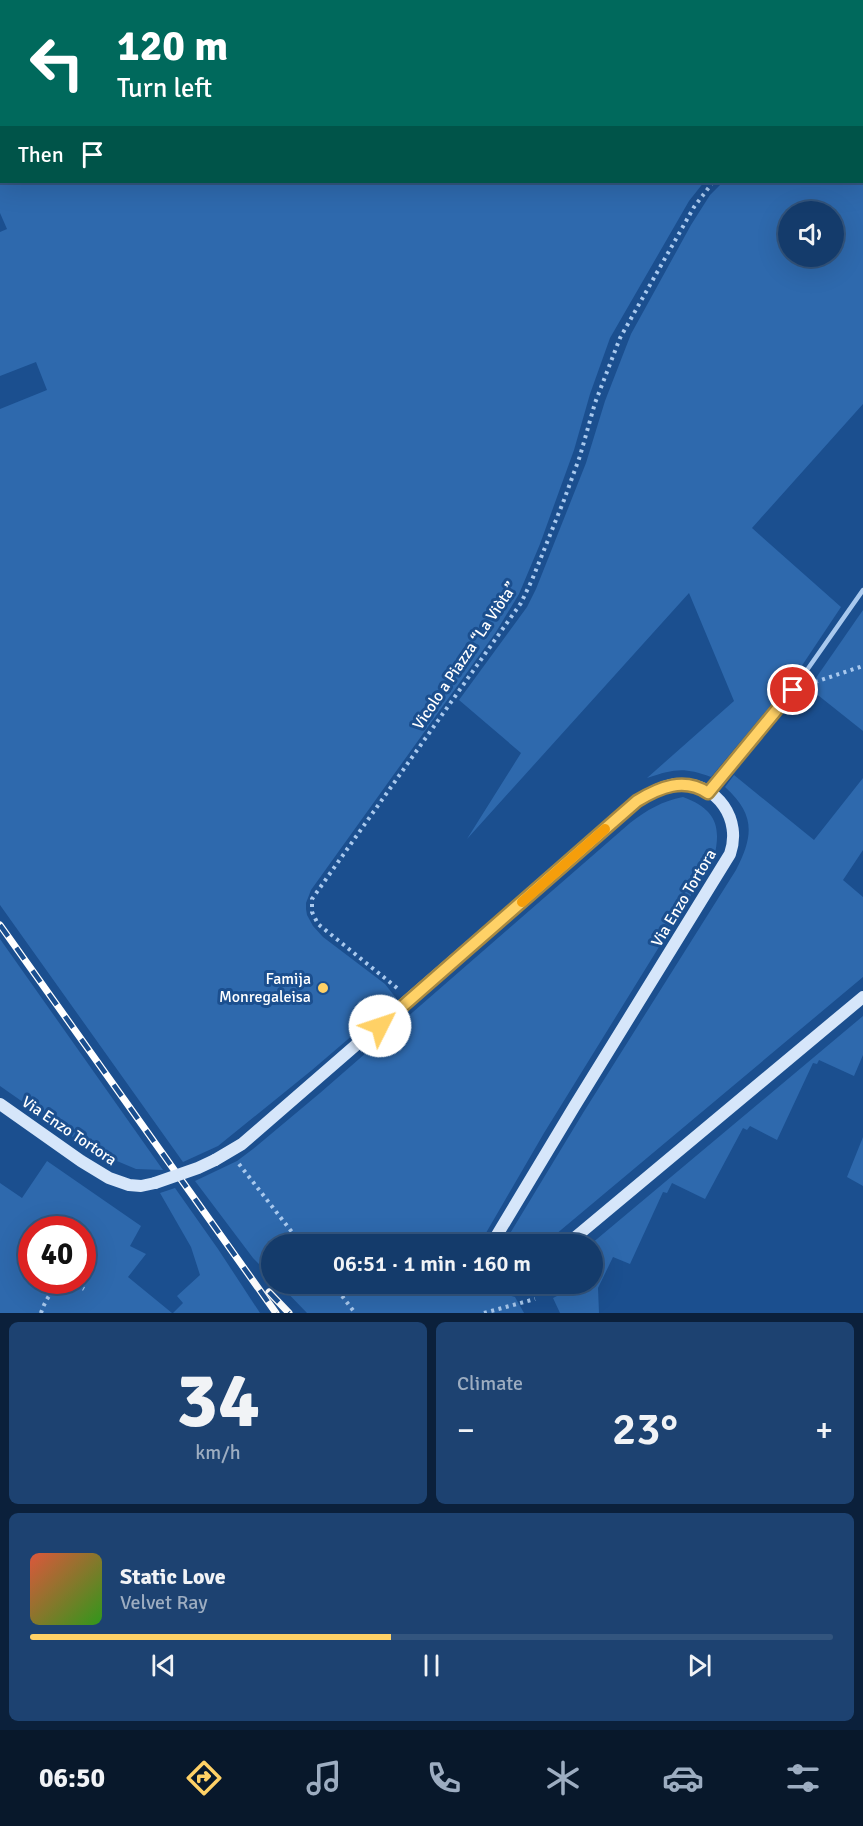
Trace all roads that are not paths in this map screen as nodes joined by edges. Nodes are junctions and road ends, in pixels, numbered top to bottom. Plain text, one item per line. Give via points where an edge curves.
1 (863, 590) edge
2 (708, 793) junction
3 (863, 997) edge
4 (0, 1104) edge
5 (498, 1234) edge
6 (579, 1234) edge

1 - 2 lane via 793,690
2 - 4 street, Via Enzo Tortora, bridge via 678,784 637,801 242,1144 198,1168 155,1183 129,1185 81,1161
2 - 5 street, Via Enzo Tortora via 731,817 734,839 730,854
3 - 6 street

